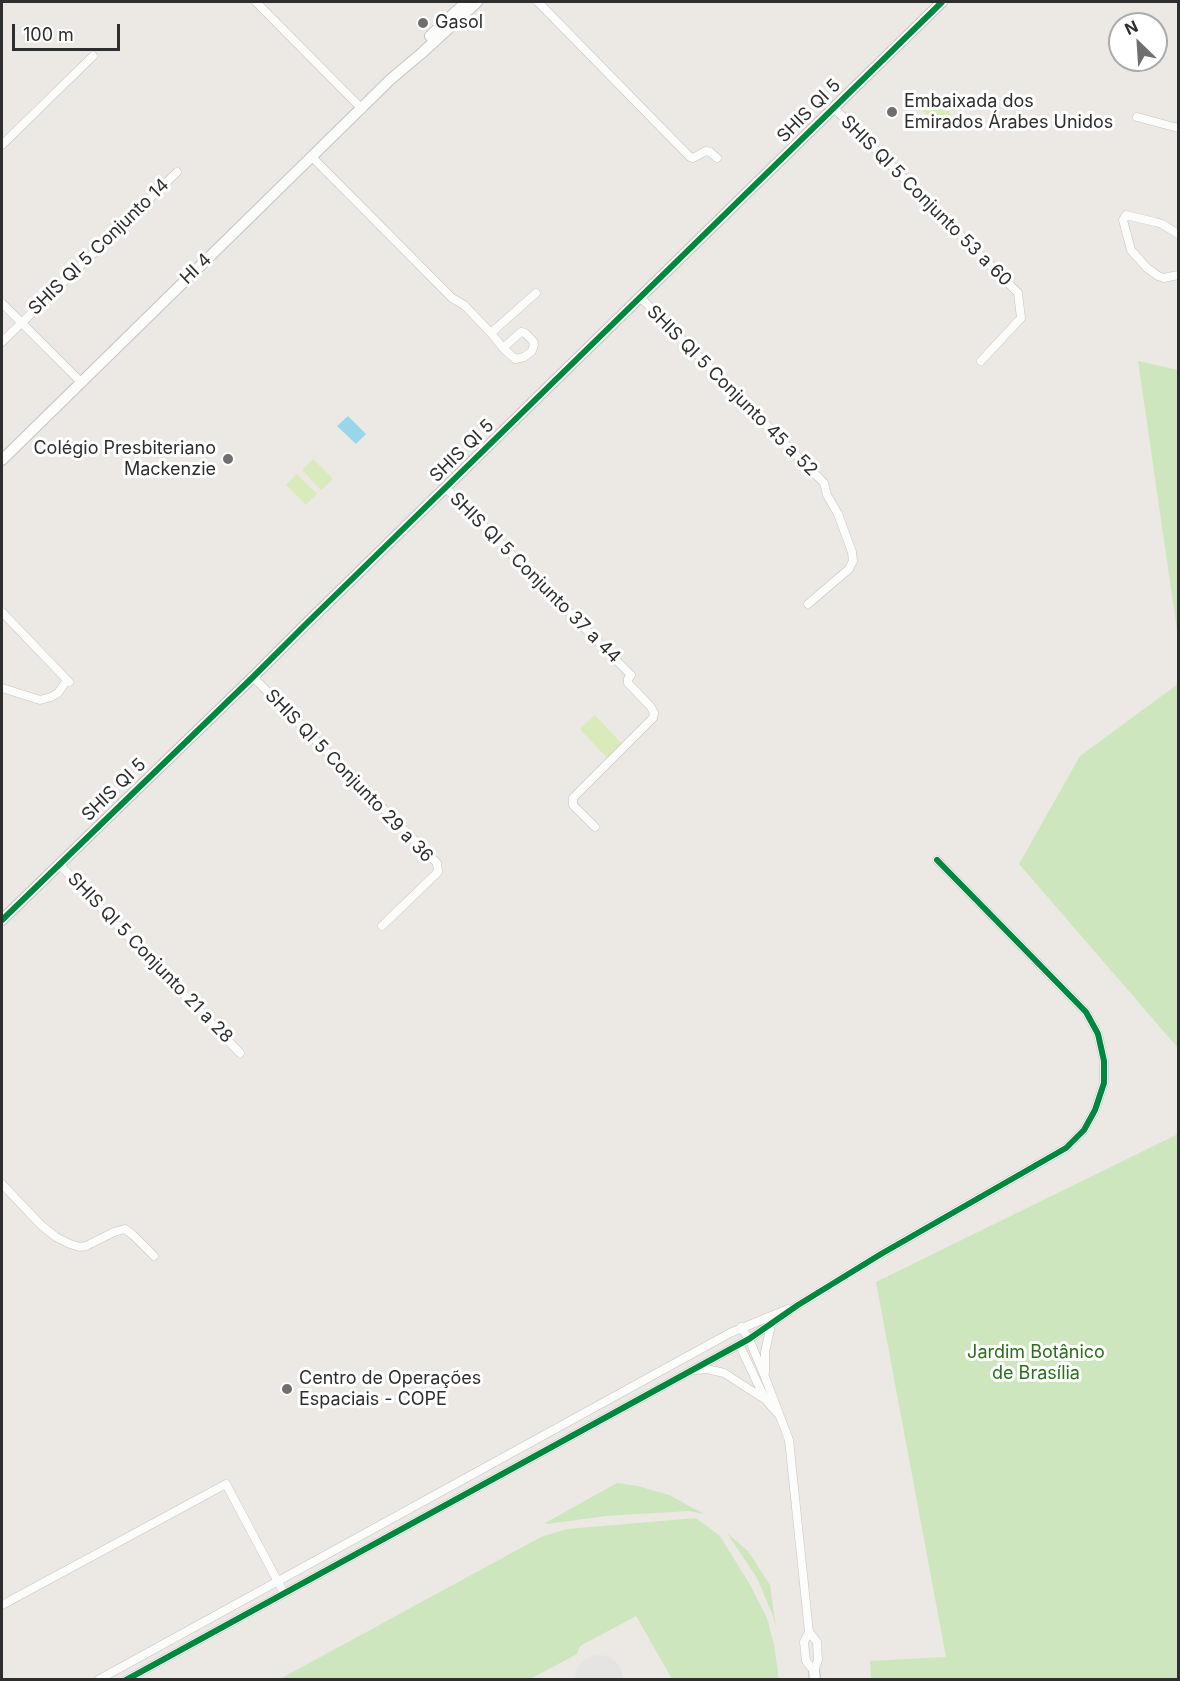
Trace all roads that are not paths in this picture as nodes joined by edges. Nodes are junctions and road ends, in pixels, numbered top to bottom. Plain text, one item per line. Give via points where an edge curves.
1 (256, 2) edge
2 (466, 2) edge
3 (477, 2) edge
4 (538, 2) edge
5 (942, 2) edge
6 (93, 56) dead end
7 (392, 79) junction
8 (834, 108) junction
9 (362, 109) junction
10 (1137, 117) dead end
11 (1179, 128) edge
12 (2, 145) edge
13 (312, 157) junction
14 (717, 158) dead end
15 (177, 172) dead end
16 (1179, 234) edge
17 (1179, 275) edge
18 (536, 293) dead end
19 (641, 298) junction
20 (2, 303) edge
21 (21, 322) junction
22 (491, 333) junction
23 (2, 342) edge
24 (503, 348) dead end
25 (981, 361) dead end
26 (81, 382) junction
27 (2, 460) edge
28 (446, 488) junction
29 (808, 604) dead end
30 (2, 612) edge
31 (253, 677) junction
32 (2, 688) edge
33 (595, 827) dead end
34 (937, 860) dead end
35 (59, 864) junction
36 (2, 920) edge
37 (382, 926) dead end
38 (240, 1053) dead end
39 (2, 1184) edge
40 (154, 1256) dead end
41 (798, 1305) junction
42 (771, 1325) junction
43 (741, 1327) junction
44 (749, 1339) junction
45 (739, 1344) junction
46 (692, 1370) junction
47 (765, 1377) junction
48 (765, 1399) junction
49 (783, 1421) junction
50 (330, 1551) junction
51 (337, 1564) junction
52 (277, 1580) junction
53 (254, 1593) junction
54 (284, 1593) junction
55 (2, 1605) edge
56 (261, 1605) junction
57 (809, 1632) junction
58 (814, 1675) edge
59 (98, 1680) edge
60 (126, 1680) edge

1 - 9 street
2 - 7 street, HI 4
3 - 7 street, HI 4
4 - 14 street via 690,157 710,152
5 - 8 street, SHIS QI 5
6 - 12 street
7 - 9 street, HI 4
8 - 19 street, SHIS QI 5
8 - 25 street, SHIS QI 5 Conjunto 53 a 60 via 1018,293 1021,318
9 - 13 street, HI 4
10 - 11 street
13 - 22 street
13 - 26 street, HI 4
15 - 21 street, SHIS QI 5 Conjunto 14
16 - 17 street via 1155,222 1126,215 1123,220 1131,250 1147,268 1164,278
18 - 22 street
19 - 28 street, SHIS QI 5
19 - 29 street, SHIS QI 5 Conjunto 45 a 52 via 824,483 853,561 849,569
20 - 21 street
21 - 23 street, SHIS QI 5 Conjunto 14
21 - 26 street
22 - 24 street
26 - 27 street, HI 4
28 - 31 street, SHIS QI 5
28 - 33 street, SHIS QI 5 Conjunto 37 a 44 via 631,675 628,683 654,713 573,798 573,805
30 - 32 street via 68,681 58,693 40,700
31 - 35 street, SHIS QI 5
31 - 37 street, SHIS QI 5 Conjunto 29 a 36 via 436,863 438,872
34 - 41 street via 1086,1012 1098,1034 1104,1083 1084,1130 1066,1148
35 - 36 street, SHIS QI 5
35 - 38 street, SHIS QI 5 Conjunto 21 a 28
39 - 40 street via 42,1226 70,1244 86,1246 125,1229
41 - 42 street
41 - 43 street
42 - 44 street
42 - 47 street
43 - 44 street
43 - 50 street
44 - 45 street
44 - 47 street
45 - 46 street
45 - 48 street
46 - 48 street via 724,1373
46 - 51 street
47 - 49 street
48 - 49 street
49 - 57 street via 789,1440
50 - 51 street via 328,1562
50 - 52 street
51 - 54 street
52 - 53 street
52 - 54 street
52 - 55 street via 226,1484
53 - 56 street via 264,1597
53 - 59 street
54 - 56 street
56 - 60 street
57 - 58 street via 816,1642 819,1660
57 - 58 street via 804,1642 806,1661

